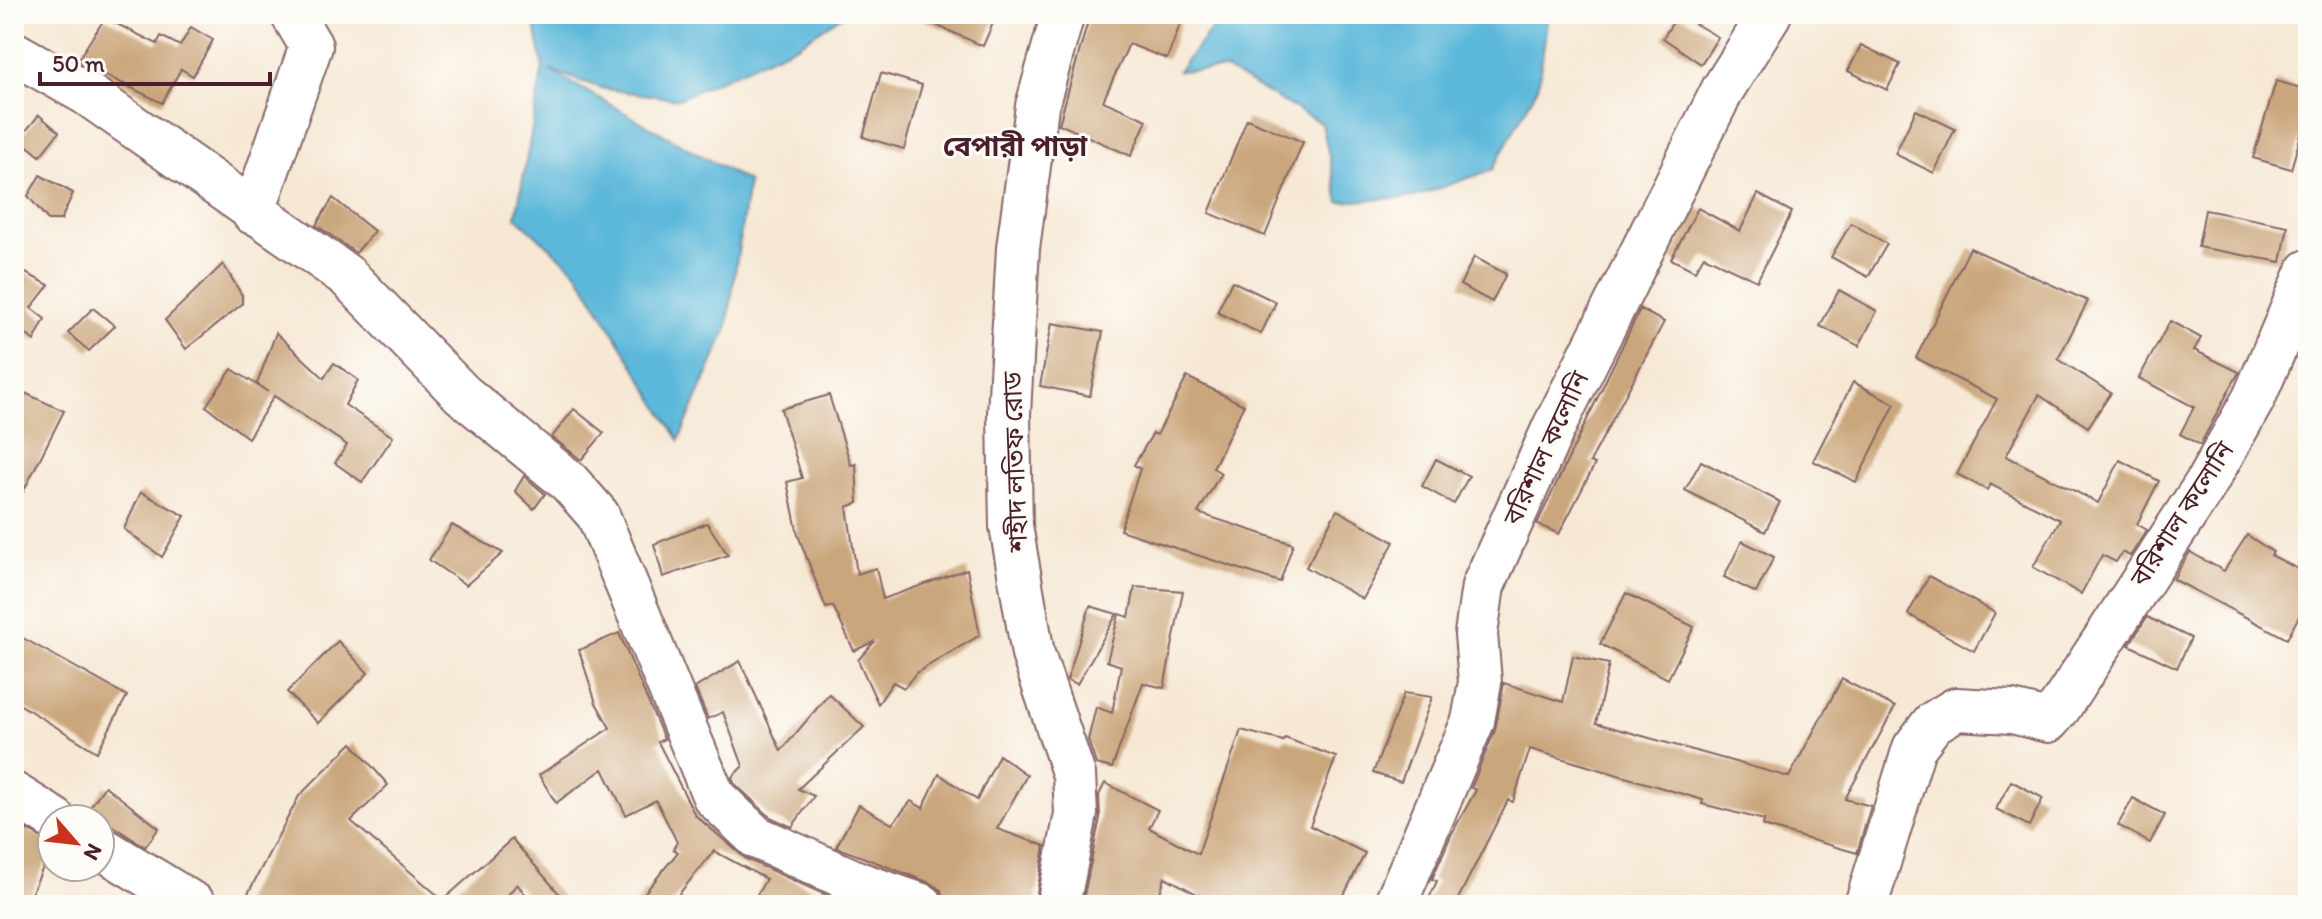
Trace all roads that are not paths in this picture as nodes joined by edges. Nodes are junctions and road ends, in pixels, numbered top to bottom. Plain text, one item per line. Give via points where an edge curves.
1 (292, 14) edge
2 (1063, 14) edge
3 (1770, 14) edge
4 (14, 53) edge
5 (253, 213) junction
6 (2308, 271) edge
7 (14, 794) edge
8 (36, 808) edge
9 (116, 857) edge
10 (195, 905) edge
11 (922, 905) edge
12 (1058, 905) edge
13 (1395, 905) edge
14 (1866, 905) edge

1 - 5 street via 311,46
2 - 12 street, শহীদ লতিফ রোড via 1037,106 1018,248 1009,414 1011,526 1033,654 1074,775 1076,814
3 - 13 street, বরিশাল কলোনি via 1723,89 1554,427 1483,586 1476,634 1480,682 1473,721
4 - 5 street via 87,94
5 - 11 street via 347,276 462,394 569,482 598,515 714,797 756,837
6 - 14 street, বরিশাল কলোনি via 2240,423 2205,485 2060,707 2048,721 2012,712 1956,709 1933,723 1914,748
7 - 8 street
9 - 10 street

